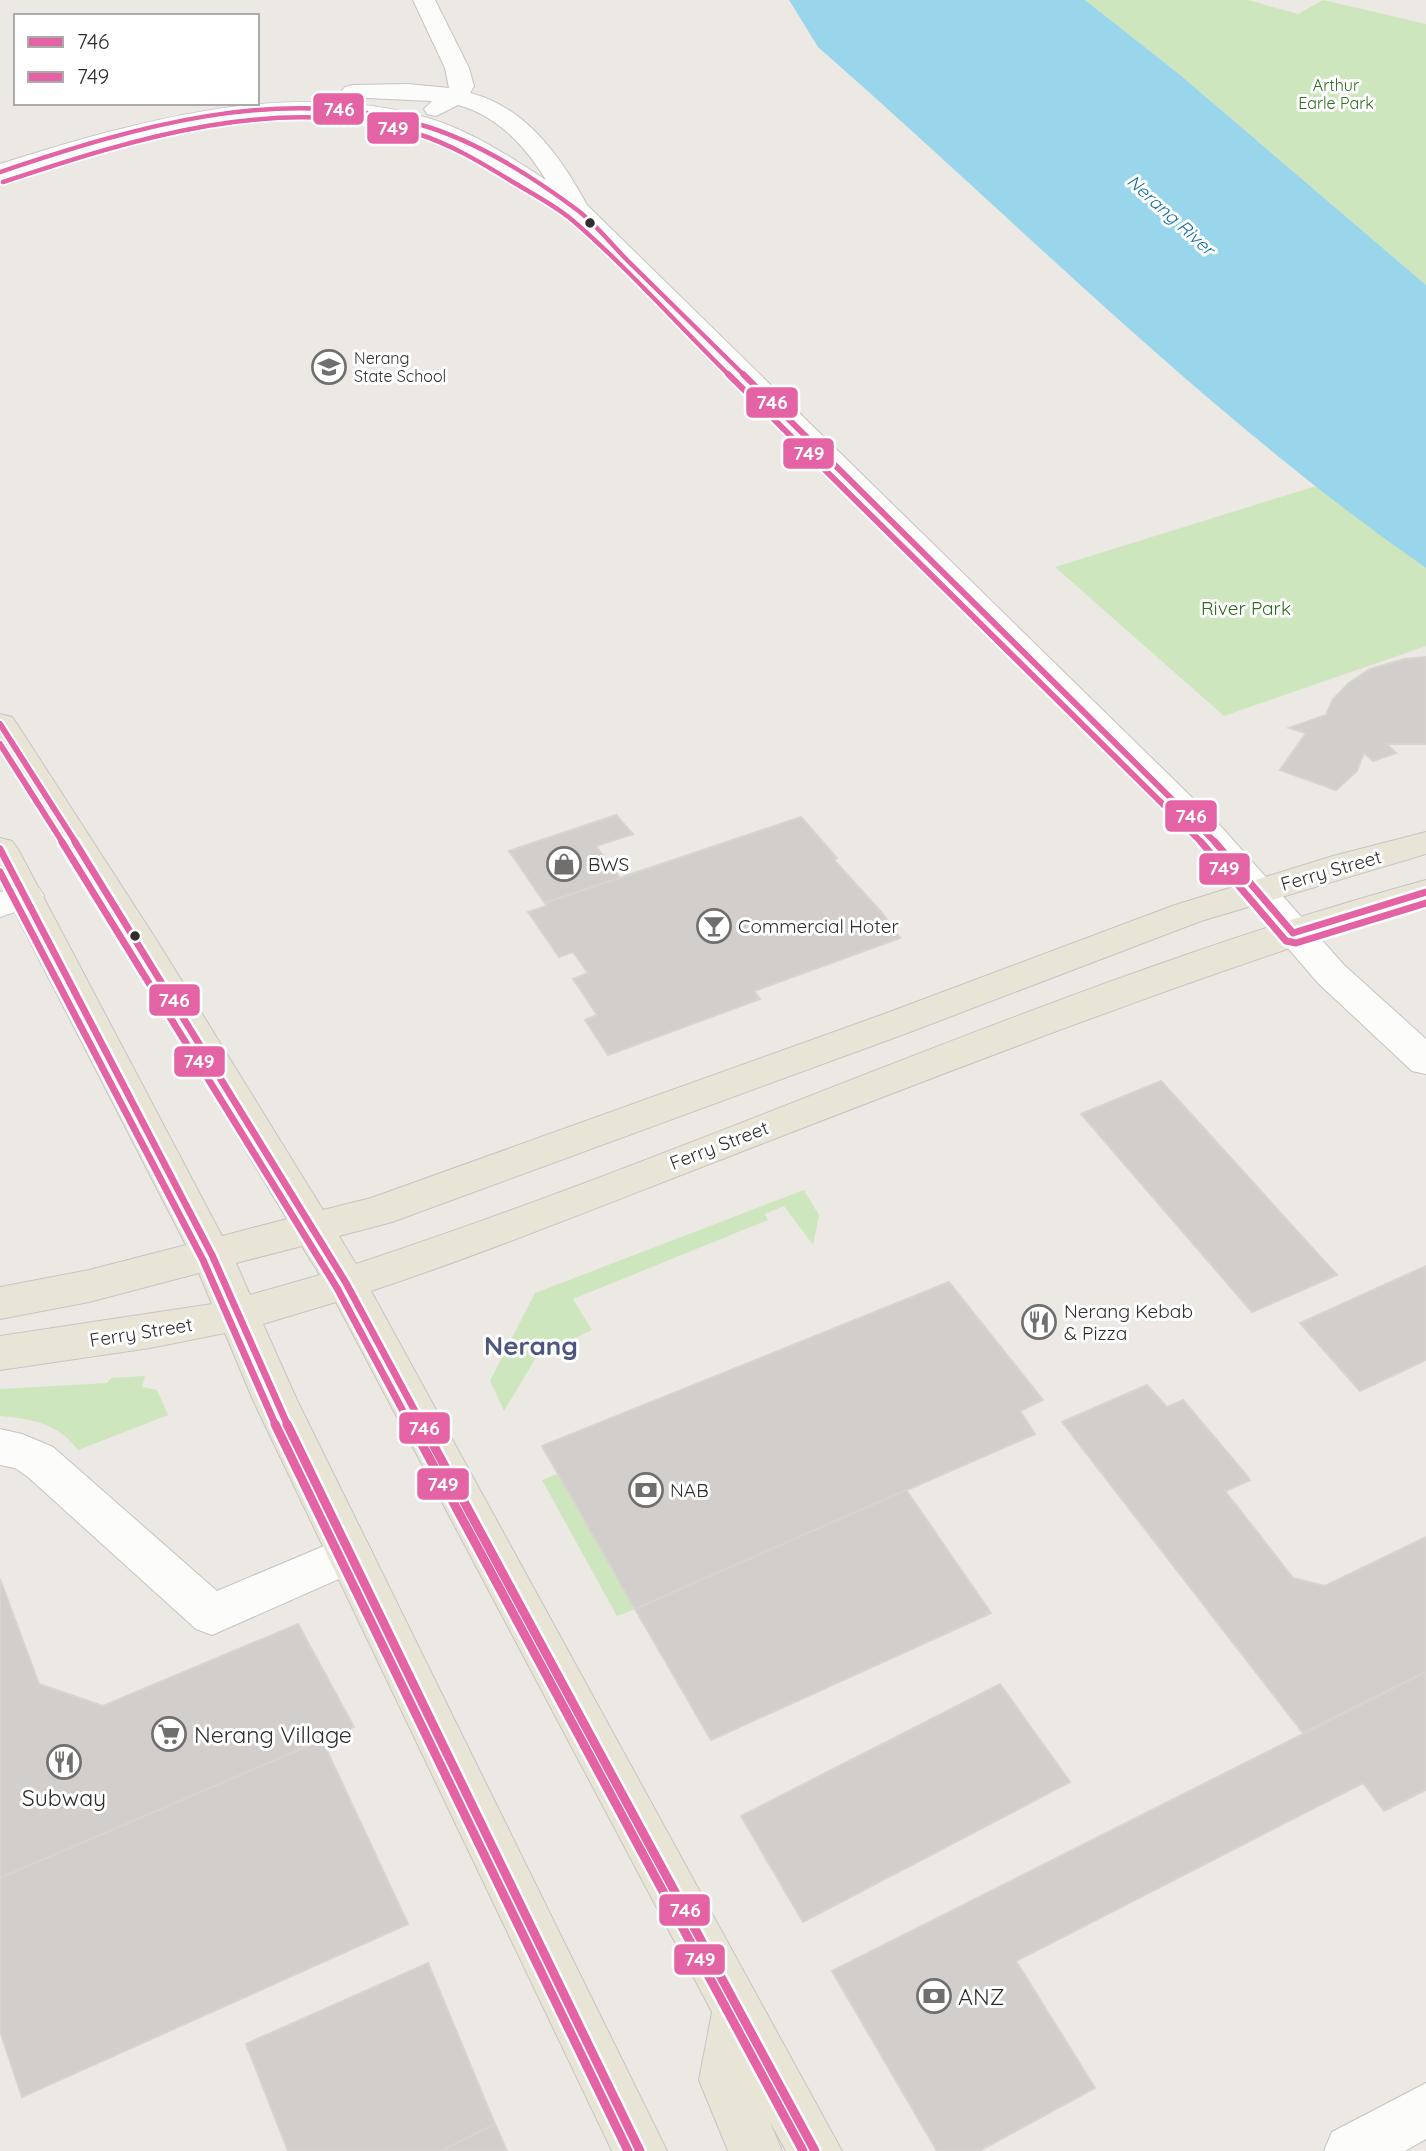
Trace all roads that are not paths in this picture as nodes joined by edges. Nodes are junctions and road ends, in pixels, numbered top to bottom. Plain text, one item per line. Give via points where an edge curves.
1 (424, 0) edge
2 (453, 98) junction
3 (195, 121) junction
4 (416, 122) junction
5 (0, 172) edge
6 (577, 210) junction
7 (0, 724) edge
8 (1426, 843) edge
9 (0, 849) edge
10 (1258, 891) junction
11 (1426, 892) edge
12 (13, 900) edge
13 (1293, 933) junction
14 (1426, 1061) edge
15 (313, 1230) junction
16 (212, 1255) junction
17 (346, 1283) junction
18 (0, 1303) edge
19 (237, 1314) junction
20 (0, 1353) edge
21 (0, 1447) edge
22 (350, 1554) junction
23 (738, 2011) junction
24 (1426, 2110) edge
25 (640, 2151) edge
26 (755, 2151) edge
27 (815, 2151) edge
28 (1351, 2151) edge

1 - 2 street via 457,68 462,86
2 - 3 street via 419,92 341,93
2 - 4 street
2 - 6 street via 499,113 529,140
3 - 4 street via 269,110 315,109 358,111
3 - 5 street
4 - 6 street via 453,136
6 - 10 street via 1205,830
7 - 15 main road via 146,953
8 - 10 main road, Ferry Street
9 - 12 main road
10 - 13 street
10 - 15 main road, Ferry Street via 378,1211
11 - 13 main road, Ferry Street
12 - 16 main road
13 - 14 street
13 - 17 main road, Ferry Street
15 - 16 main road, Ferry Street
15 - 17 main road
16 - 18 main road, Ferry Street
16 - 19 main road
17 - 19 main road, Ferry Street
17 - 23 main road
19 - 20 main road, Ferry Street via 152,1332
19 - 22 main road
21 - 22 street via 41,1460 212,1615
22 - 25 main road
23 - 26 main road via 726,2080
23 - 27 main road
24 - 28 street

